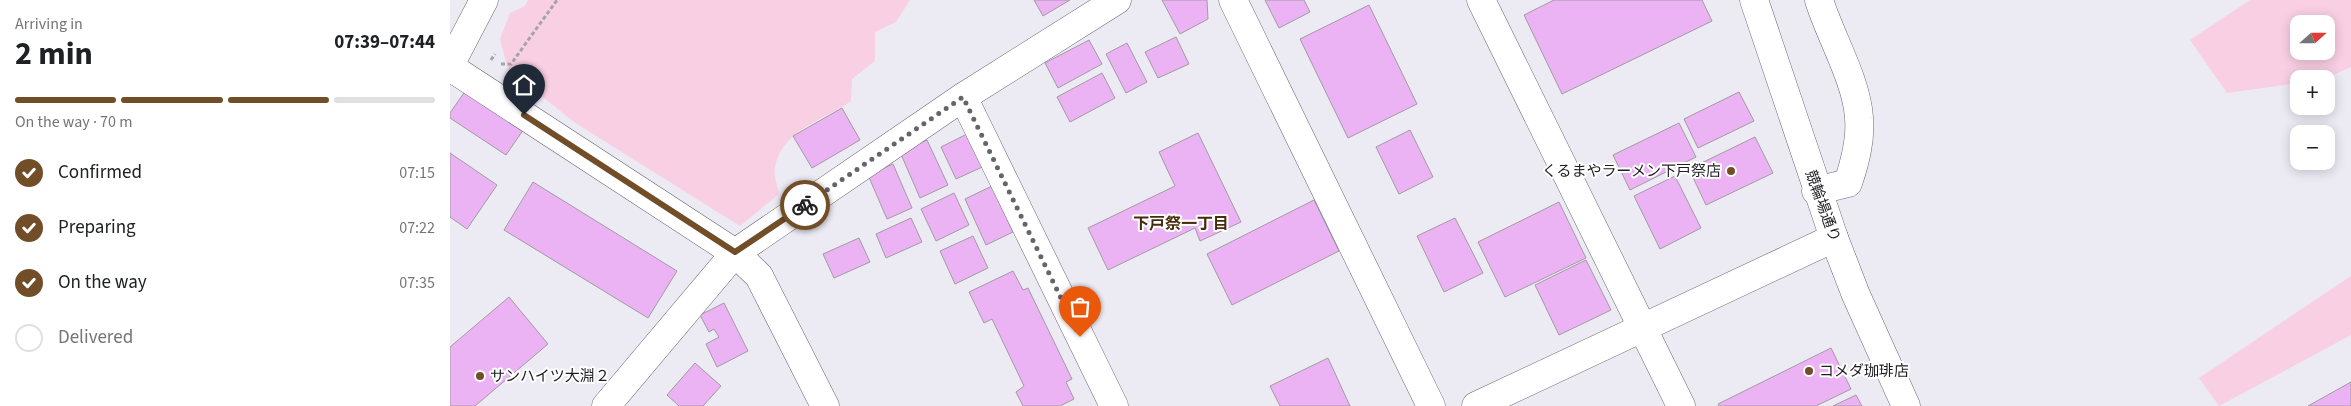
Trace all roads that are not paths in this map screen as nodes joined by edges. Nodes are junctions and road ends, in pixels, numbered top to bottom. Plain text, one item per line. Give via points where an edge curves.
1 (484, 0) edge
2 (1117, 0) edge
3 (1233, 0) edge
4 (1481, 0) edge
5 (1754, 0) edge
6 (1819, 0) edge
7 (450, 66) edge
8 (963, 97) junction
9 (1816, 191) junction
10 (1834, 238) junction
11 (735, 252) junction
12 (1643, 328) junction
13 (606, 406) edge
14 (825, 406) edge
15 (1114, 406) edge
16 (1431, 406) edge
17 (1476, 406) edge
18 (1681, 406) edge
19 (1906, 406) edge

1 - 7 street
2 - 8 street
3 - 16 street
4 - 12 street
5 - 9 street, 競輪場通り
6 - 9 street via 1850,78 1859,117 1856,160 1848,183
7 - 11 street
8 - 11 street
8 - 15 street
9 - 10 street, 競輪場通り
10 - 12 street
10 - 19 street, 競輪場通り
11 - 13 street
11 - 14 street via 759,276
12 - 17 street
12 - 18 street

